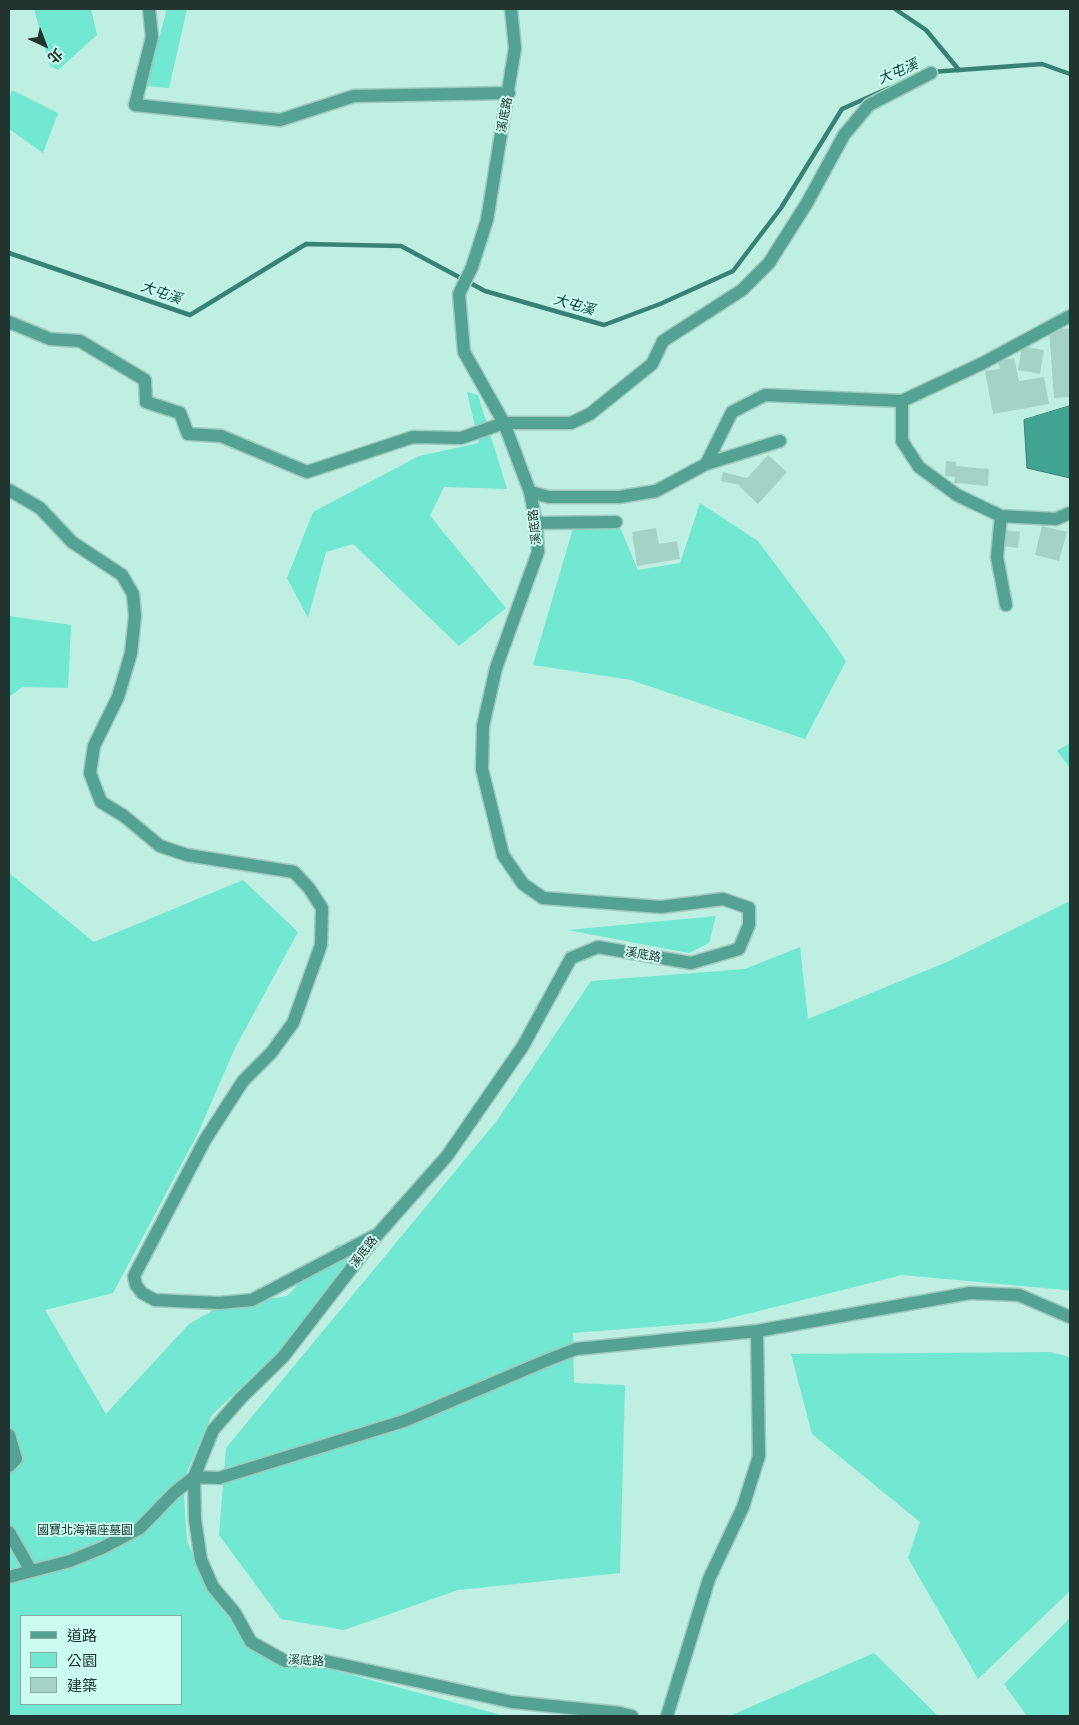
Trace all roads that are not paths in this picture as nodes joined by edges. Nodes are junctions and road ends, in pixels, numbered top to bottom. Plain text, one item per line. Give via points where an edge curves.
1 (149, 9) edge
2 (511, 9) edge
3 (931, 73) dead end
4 (509, 93) junction
5 (1070, 316) edge
6 (9, 322) edge
7 (902, 401) junction
8 (504, 423) junction
9 (780, 441) dead end
10 (706, 464) junction
11 (9, 490) edge
12 (530, 492) junction
13 (1070, 513) edge
14 (1001, 516) junction
15 (616, 522) dead end
16 (536, 523) junction
17 (1006, 605) dead end
18 (378, 1234) junction
19 (1070, 1318) edge
20 (757, 1331) junction
21 (9, 1435) edge
22 (9, 1466) edge
23 (194, 1477) junction
24 (9, 1532) edge
25 (30, 1571) junction
26 (9, 1577) edge
27 (632, 1716) edge
28 (667, 1716) edge

1 - 4 street via 152,37 135,105 280,120 354,96
2 - 4 street, 溪底路 via 515,48
3 - 8 street via 869,104 844,135 769,263 742,290 663,341 652,364 590,414 571,423
4 - 8 street, 溪底路 via 487,220 460,294 464,352
5 - 7 street via 983,363
6 - 8 street via 50,339 80,341 145,380 146,402 180,413 188,434 221,436 307,472 414,437 461,438
7 - 10 street via 765,395 732,412
7 - 14 street via 902,441 919,468 957,495
8 - 12 street, 溪底路
9 - 10 street
10 - 12 street via 656,491 619,497 550,497
11 - 18 street via 40,508 72,542 122,575 133,594 135,616 131,653 118,697 94,746 90,773 101,802 124,816 160,846 187,855 294,872 322,908 321,945 293,1023 271,1053 243,1081 205,1140 134,1276 136,1285 142,1293 155,1300 219,1303 252,1300
12 - 16 street, 溪底路
13 - 14 street via 1056,519
14 - 17 street via 996,557
15 - 16 street
16 - 18 street, 溪底路 via 538,552 496,668 483,726 482,769 503,855 524,884 543,898 661,907 723,899 749,908 749,925 739,949 692,963 598,946 571,958 523,1046 447,1156
18 - 23 street, 溪底路 via 283,1357 213,1430
19 - 20 street via 1018,1295 970,1293
20 - 23 street via 576,1349 404,1421 219,1478
20 - 28 street via 759,1456 744,1507 709,1579
21 - 22 street via 16,1459
23 - 25 street via 140,1528 70,1561
23 - 27 street, 溪底路 via 195,1520 201,1560 213,1587 235,1613 251,1642 285,1661 325,1661 512,1702
24 - 25 street
25 - 26 street

